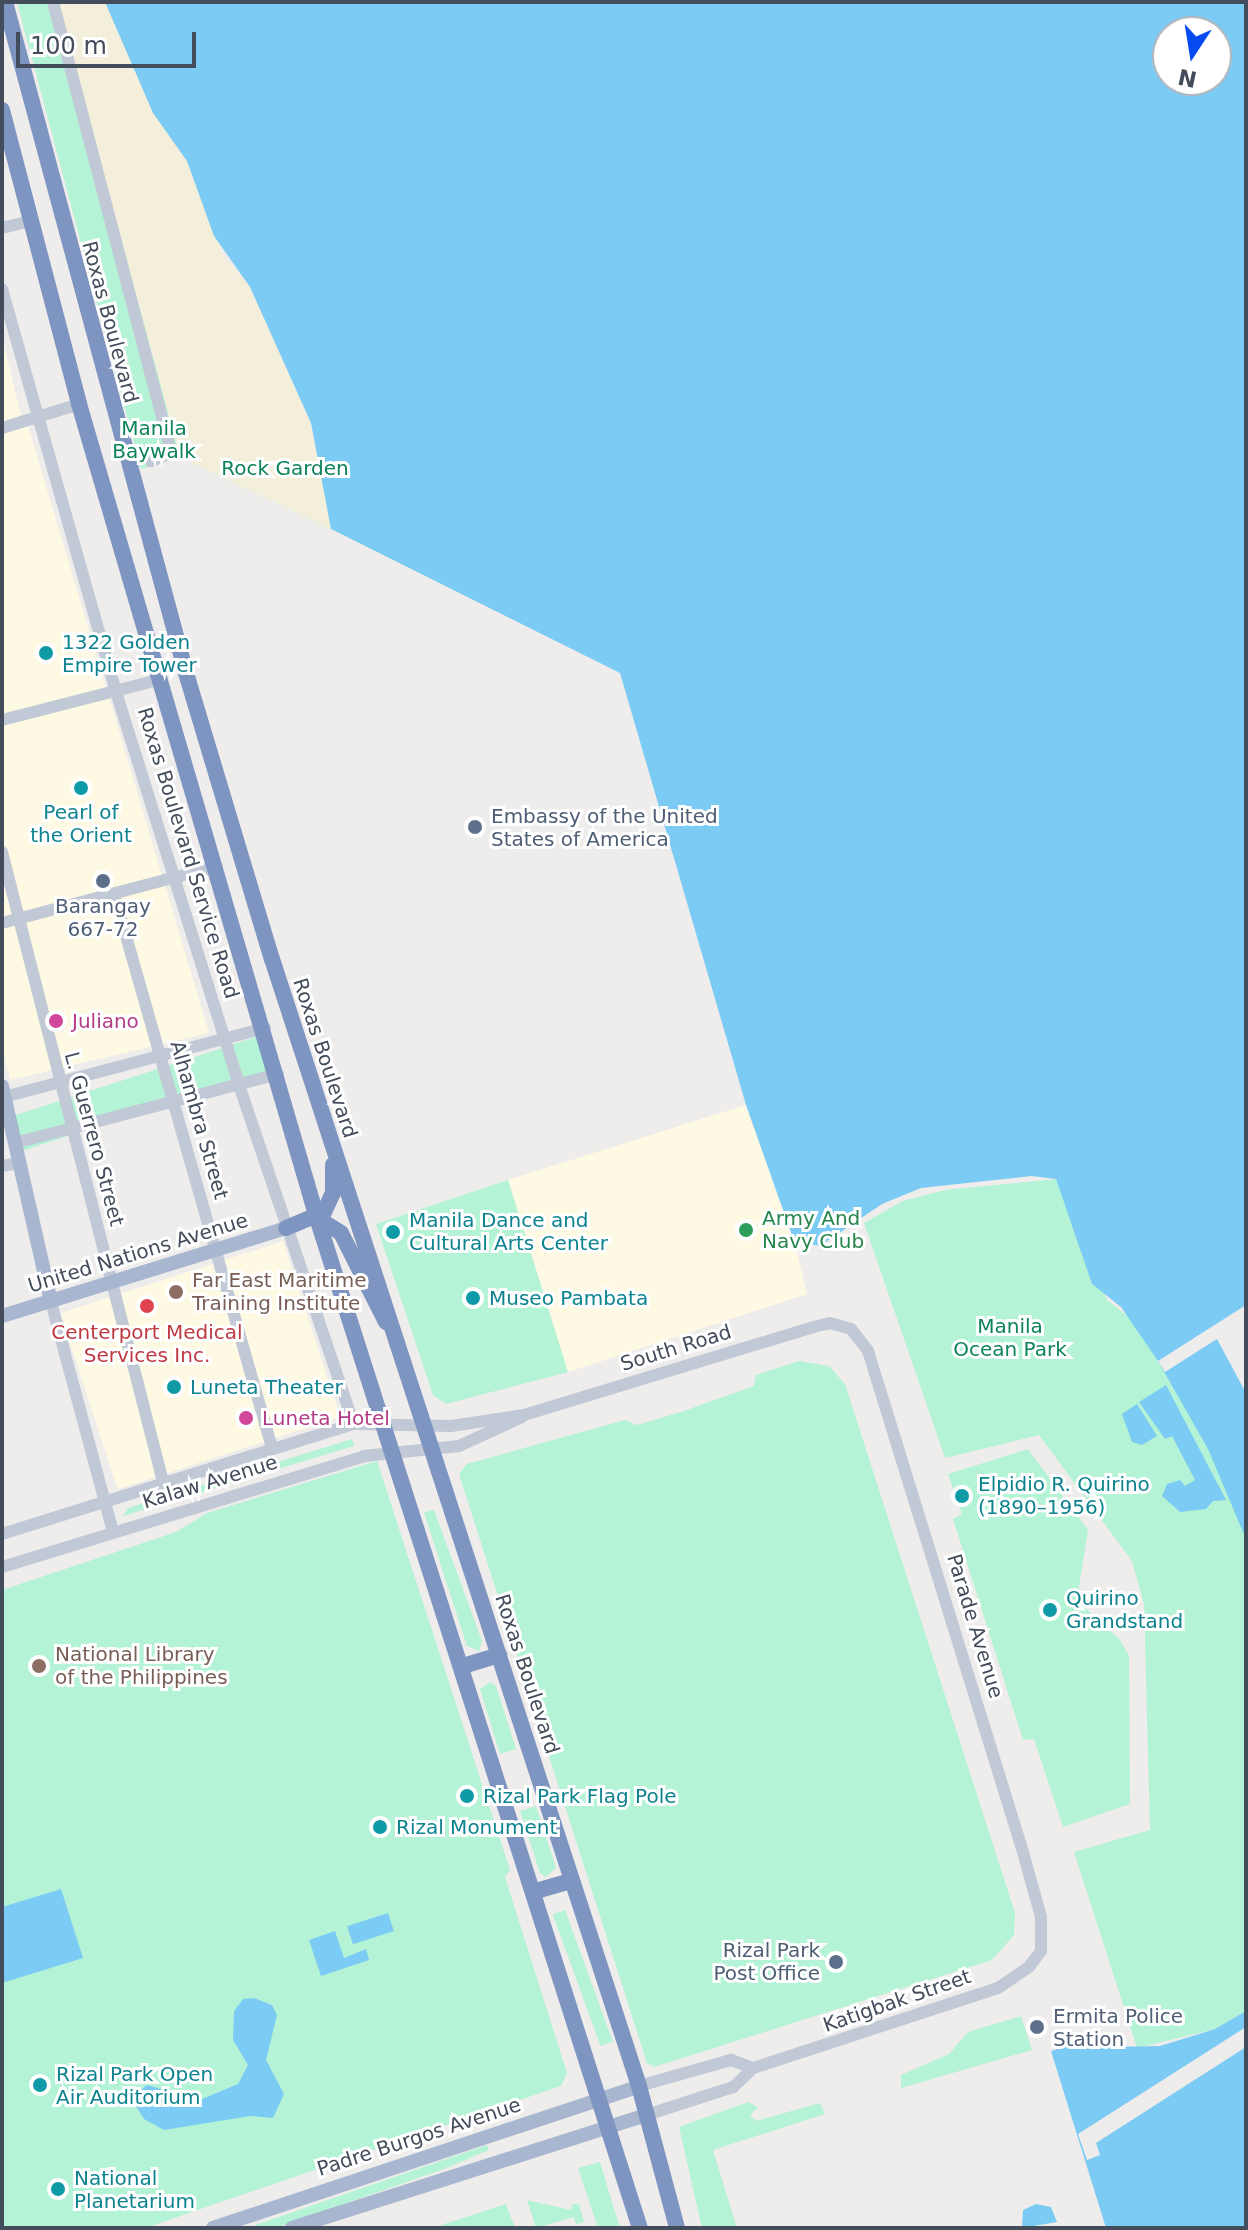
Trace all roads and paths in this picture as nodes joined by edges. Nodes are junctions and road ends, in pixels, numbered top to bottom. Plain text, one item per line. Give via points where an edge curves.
1 (5, 2) edge
2 (53, 2) edge
3 (2, 110) edge
4 (31, 221) junction
5 (2, 228) edge
6 (2, 289) edge
7 (79, 404) junction
8 (36, 418) junction
9 (2, 428) edge
10 (151, 461) dead end
11 (162, 679) junction
12 (116, 692) junction
13 (2, 720) edge
14 (2, 852) edge
15 (217, 866) junction
16 (175, 878) junction
17 (114, 894) junction
18 (18, 919) junction
19 (2, 923) edge
20 (265, 1028) junction
21 (225, 1037) junction
22 (159, 1055) junction
23 (278, 1074) junction
24 (57, 1083) junction
25 (239, 1085) junction
26 (3, 1092) edge
27 (172, 1102) junction
28 (71, 1128) junction
29 (15, 1143) junction
30 (332, 1147) junction
31 (19, 1163) junction
32 (2, 1166) edge
33 (317, 1218) junction
34 (286, 1228) junction
35 (216, 1250) junction
36 (111, 1283) junction
37 (51, 1302) junction
38 (2, 1316) edge
39 (841, 1324) joint
40 (403, 1351) junction
41 (524, 1415) junction
42 (384, 1422) junction
43 (354, 1424) junction
44 (426, 1425) junction
45 (432, 1447) junction
46 (272, 1448) junction
47 (394, 1450) junction
48 (163, 1482) junction
49 (104, 1501) junction
50 (113, 1532) junction
51 (2, 1534) edge
52 (2, 1567) edge
53 (499, 1655) junction
54 (463, 1666) junction
55 (572, 1881) junction
56 (536, 1891) junction
57 (1041, 1951) joint
58 (753, 2068) junction
59 (639, 2086) junction
60 (602, 2098) junction
61 (647, 2115) junction
62 (611, 2126) junction
63 (489, 2134) junction
64 (499, 2161) junction
65 (213, 2228) edge
66 (292, 2228) edge
67 (640, 2228) edge
68 (677, 2228) edge

1 - 30 highway, Roxas Boulevard via 186,673
2 - 10 street via 171,453
3 - 4 highway
4 - 5 street
4 - 7 highway
6 - 8 street, Roxas Boulevard Service Road
7 - 8 street
7 - 11 highway
8 - 9 street
8 - 12 street, Roxas Boulevard Service Road
11 - 12 street
11 - 15 highway
12 - 13 street
12 - 16 street, Roxas Boulevard Service Road
14 - 18 street, L. Guerrero Street
15 - 16 street
15 - 20 highway
16 - 17 street
16 - 21 street, Roxas Boulevard Service Road
17 - 18 street
17 - 22 street, Alhambra Street
18 - 19 street
18 - 24 street, L. Guerrero Street
20 - 21 street
20 - 23 highway
21 - 22 street
21 - 25 street, Roxas Boulevard Service Road
22 - 24 street
22 - 27 street, Alhambra Street
23 - 25 street
23 - 33 highway
24 - 26 street
24 - 28 street, L. Guerrero Street
25 - 27 street
25 - 34 street, Roxas Boulevard Service Road
26 - 29 main road
27 - 28 street
27 - 35 street, Alhambra Street
28 - 29 street
28 - 36 street, L. Guerrero Street
29 - 31 main road
30 - 33 highway via 333,1193
30 - 40 highway, Roxas Boulevard
31 - 32 street
31 - 37 main road
33 - 34 highway
33 - 40 highway via 341,1233
33 - 42 highway
34 - 35 main road, United Nations Avenue
34 - 43 street, Roxas Boulevard Service Road
35 - 36 main road, United Nations Avenue
35 - 46 street, Alhambra Street
36 - 37 main road, United Nations Avenue
36 - 48 street, L. Guerrero Street
37 - 38 main road, United Nations Avenue
37 - 49 street
39 - 41 street, South Road via 813,1327
39 - 57 street, Parade Avenue via 868,1351 1027,1865 1043,1926
40 - 44 highway, Roxas Boulevard
41 - 44 street, South Road
41 - 45 street, South Road via 459,1446
42 - 43 street, Kalaw Avenue
42 - 44 street, Kalaw Avenue
42 - 47 highway
43 - 46 street, Kalaw Avenue
44 - 45 highway, Roxas Boulevard
45 - 47 street, Kalaw Avenue
45 - 53 highway, Roxas Boulevard
46 - 48 street, Kalaw Avenue
47 - 50 street, Kalaw Avenue
47 - 54 highway
48 - 49 street, Kalaw Avenue
49 - 50 street
49 - 51 street, Kalaw Avenue
50 - 52 street, Kalaw Avenue
53 - 54 highway
53 - 55 highway, Roxas Boulevard
54 - 56 highway
55 - 56 highway
55 - 59 highway, Roxas Boulevard
56 - 60 highway
57 - 58 street, Katigbak Street via 1029,1967 998,1988
58 - 59 street, Katigbak Street via 731,2060
58 - 61 street, Katigbak Street via 733,2087
59 - 60 main road, Padre Burgos Avenue
59 - 61 highway, Roxas Boulevard
60 - 62 highway
60 - 63 main road, Padre Burgos Avenue
61 - 62 main road
61 - 68 highway, Roxas Boulevard
62 - 64 main road
62 - 67 highway
63 - 64 main road
63 - 65 main road, Padre Burgos Avenue
64 - 66 main road

